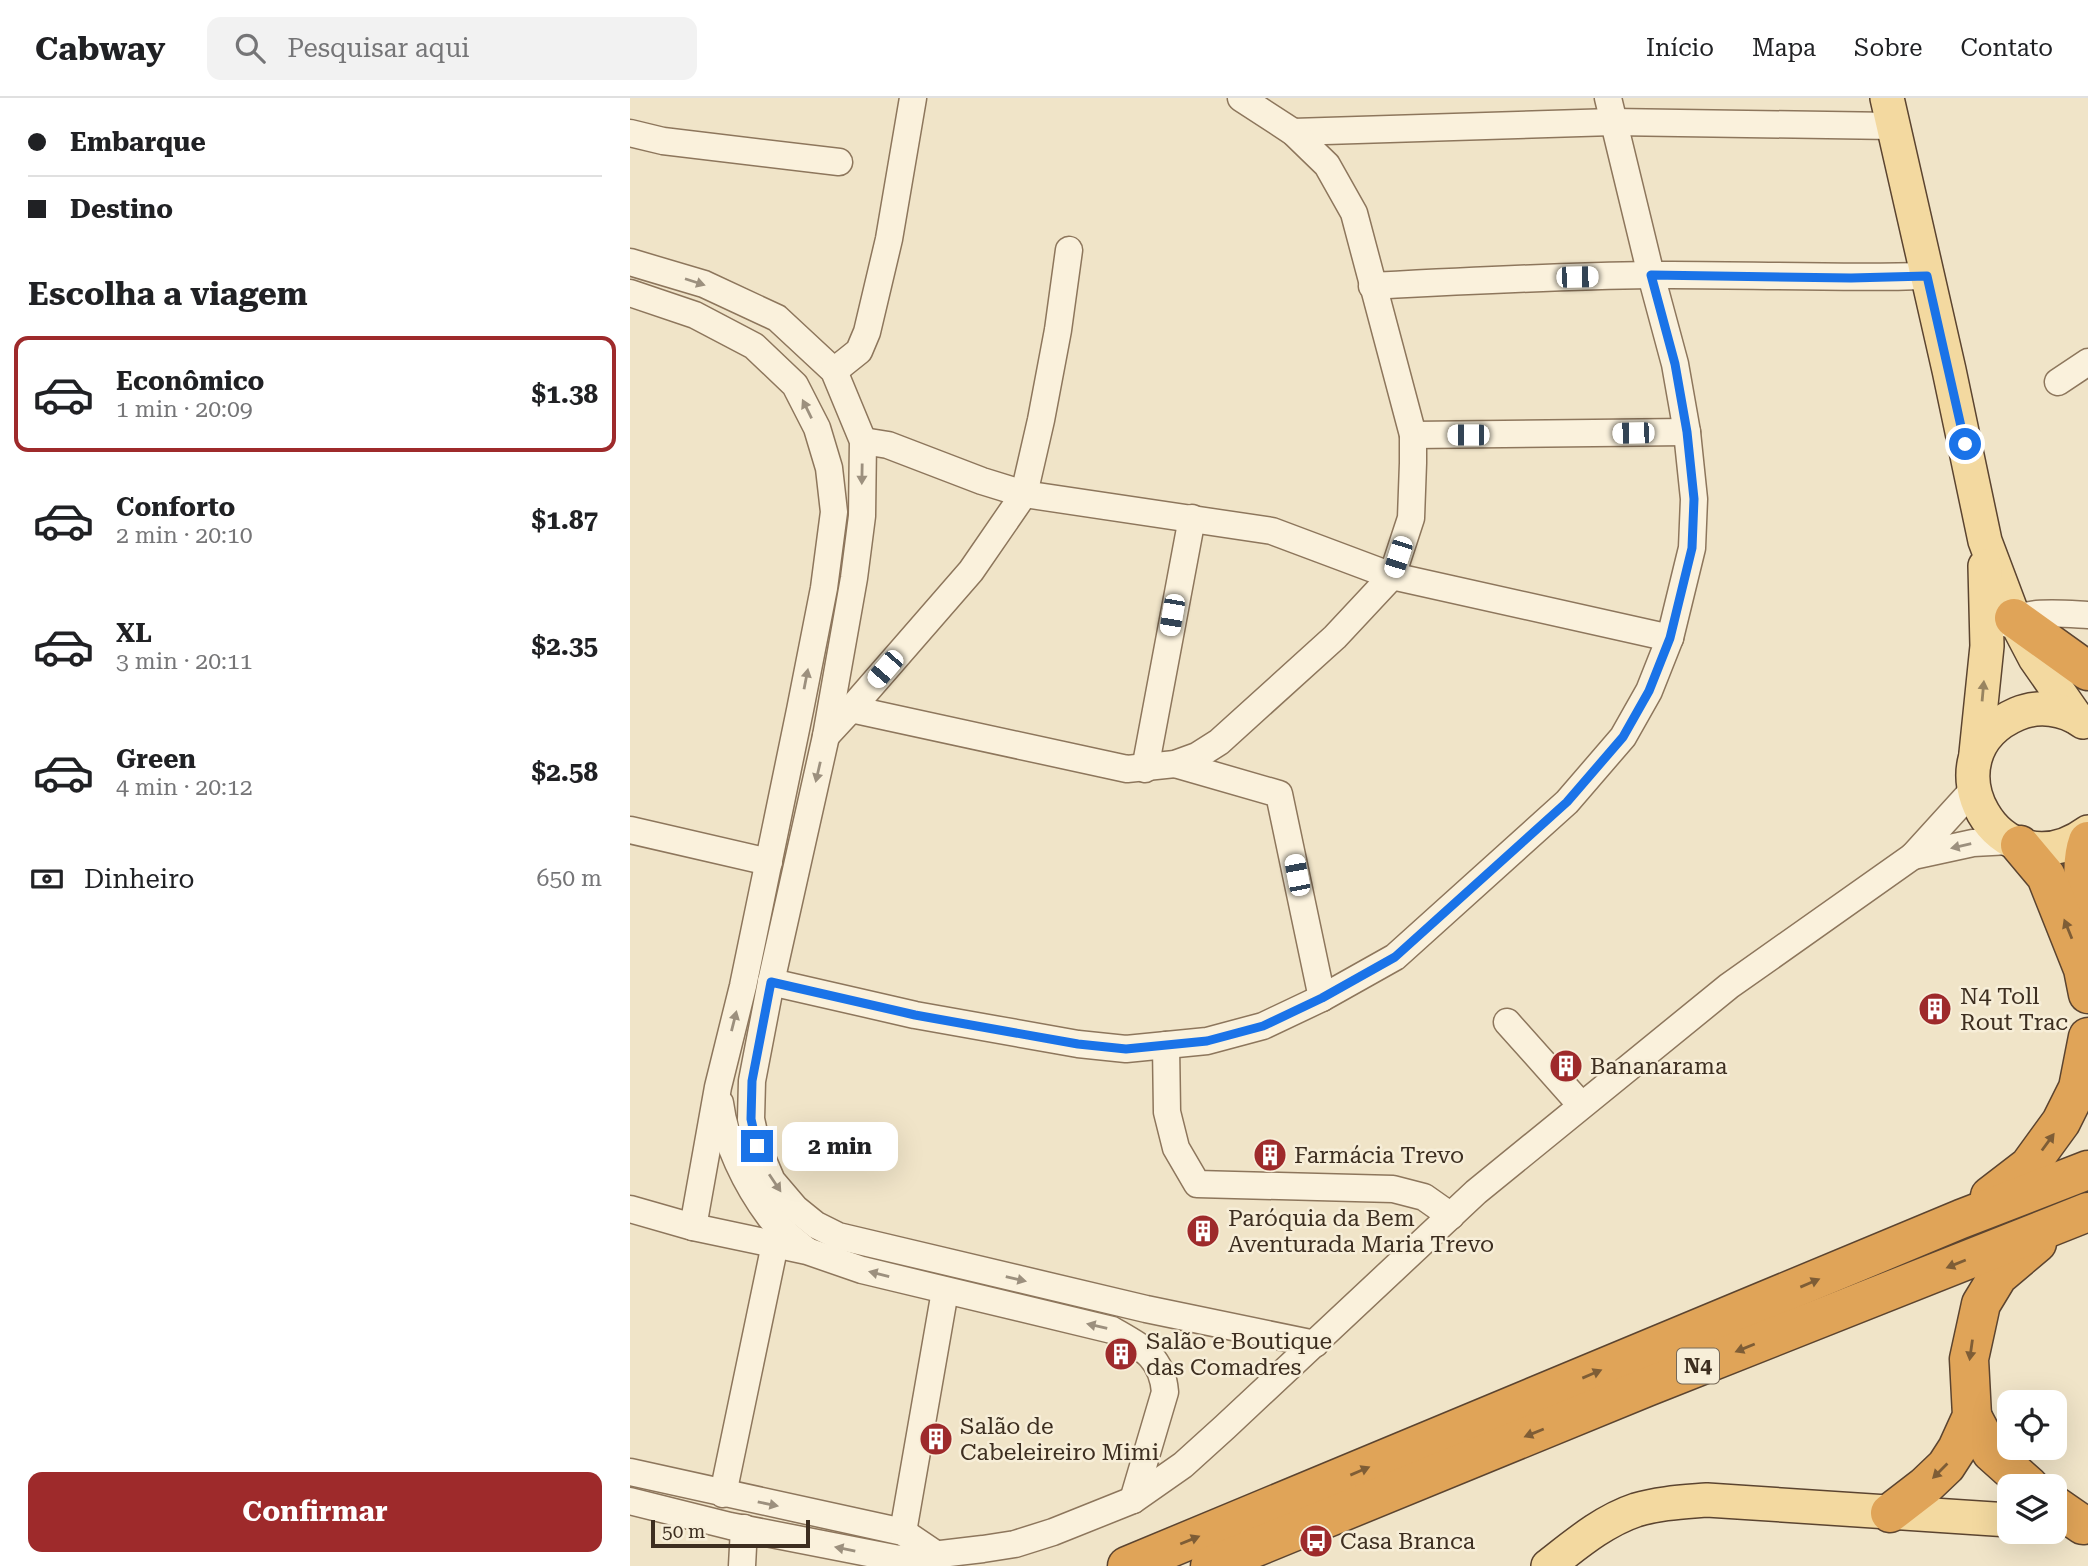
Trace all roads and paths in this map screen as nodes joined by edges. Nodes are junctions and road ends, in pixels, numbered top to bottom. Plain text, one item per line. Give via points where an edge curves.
1 (913, 98) edge
2 (1241, 98) edge
3 (1611, 110) edge
4 (1890, 112) edge
5 (1293, 132) junction
6 (630, 133) edge
7 (839, 162) dead end
8 (1069, 250) dead end
9 (630, 262) edge
10 (1651, 275) junction
11 (1927, 276) junction
12 (1372, 286) junction
13 (630, 293) edge
14 (2088, 362) edge
15 (834, 371) junction
16 (2057, 382) dead end
17 (1687, 432) junction
18 (1413, 435) junction
19 (863, 441) junction
20 (1024, 494) junction
21 (1192, 518) junction
22 (1985, 541) junction
23 (1392, 576) junction
24 (2088, 615) edge
25 (2014, 618) junction
26 (1670, 638) junction
27 (1987, 646) junction
28 (2088, 671) edge
29 (851, 709) junction
30 (2082, 721) edge
31 (826, 736) junction
32 (1175, 764) junction
33 (1145, 769) junction
34 (1974, 774) junction
35 (630, 830) edge
36 (2088, 832) edge
37 (2088, 841) edge
38 (2015, 843) junction
39 (1913, 856) junction
40 (769, 862) junction
41 (2088, 912) edge
42 (771, 982) junction
43 (2088, 994) edge
44 (1322, 998) junction
45 (1507, 1022) dead end
46 (2088, 1037) edge
47 (1166, 1045) junction
48 (718, 1087) junction
49 (1581, 1105) junction
50 (2088, 1170) edge
51 (630, 1209) edge
52 (2088, 1212) edge
53 (1451, 1216) junction
54 (1961, 1219) junction
55 (693, 1227) junction
56 (775, 1244) junction
57 (807, 1251) junction
58 (945, 1291) junction
59 (1315, 1344) junction
60 (1972, 1416) junction
61 (630, 1472) edge
62 (2016, 1474) edge
63 (723, 1494) junction
64 (1133, 1500) junction
65 (630, 1501) edge
66 (1890, 1513) junction
67 (1997, 1519) edge
68 (744, 1528) junction
69 (903, 1532) junction
70 (937, 1555) junction
71 (741, 1566) edge
72 (1126, 1566) edge
73 (1210, 1566) edge
74 (1548, 1566) edge

1 - 15 street via 889,239 867,331 859,351
2 - 5 street
3 - 4 street
3 - 5 street
3 - 10 street
4 - 11 main road
5 - 12 street via 1327,165 1354,212
6 - 7 street
8 - 20 street via 1058,330
9 -> 15 street via 704,284 777,318
10 - 11 street
10 - 12 street
10 - 17 street via 1675,364
11 - 22 main road
12 - 18 street
40 -> 13 street via 824,588 834,512 829,468 817,428 795,384 754,346 695,315
14 - 16 street
15 - 19 street
17 - 18 street
17 - 26 street via 1694,499 1692,548
18 - 23 street via 1410,518
19 - 20 street via 888,445
19 -> 31 street via 862,516
20 - 21 street
20 - 29 street via 971,571
21 - 23 street via 1272,531
21 - 33 street
22 - 25 main road
22 - 27 main road
23 - 26 street
23 - 32 street via 1335,637 1219,742
24 - 25 street via 2049,613
25 - 27 street
25 - 28 highway
25 - 30 main road via 2035,658
26 - 44 street via 1649,691 1623,737 1567,802 1395,957
34 -> 27 main road
29 - 31 street
29 - 33 street via 1127,769
30 - 34 main road via 2059,710 2042,709 2007,718 1982,743
31 -> 42 street
32 - 33 street
32 - 44 street via 1279,794
34 - 38 main road via 1981,813 1993,829
34 - 39 street
35 - 40 street
36 - 38 main road via 2059,847 2039,849
37 - 41 highway via 2084,872
38 -> 39 street via 1973,843
43 -> 38 highway via 2083,969 2046,876
39 - 49 street via 1729,986
48 -> 40 street
42 - 47 street via 915,1015 1078,1044 1126,1049
42 -> 59 street via 752,1081 751,1119 772,1181 816,1225 838,1236 949,1264
44 - 47 street via 1263,1026 1207,1041
45 - 49 street
54 -> 46 highway via 2029,1166 2050,1139 2078,1088
47 - 53 street via 1167,1112 1176,1148 1197,1184 1393,1189 1424,1197
48 - 55 street
48 - 57 street via 724,1129 746,1178 771,1218
49 - 53 street
50 - 54 highway, N4
51 - 55 street
52 -> 60 highway via 2011,1263 1981,1304 1969,1359
52 -> 73 highway, N4
53 - 59 street
72 -> 54 highway, N4
55 - 56 street
56 - 57 street
56 - 63 street
58 -> 57 street
64 -> 58 street via 1164,1392 1158,1364 1112,1330
58 - 69 street
59 - 64 street via 1183,1465
60 - 62 highway via 1991,1451
60 -> 66 highway via 1946,1466
61 - 63 street
63 -> 69 street
64 - 70 street via 1015,1544
65 - 68 street
66 - 67 main road
66 - 74 main road via 1707,1500 1661,1504 1613,1520
70 -> 68 street via 900,1559
68 - 71 street
69 - 70 street

